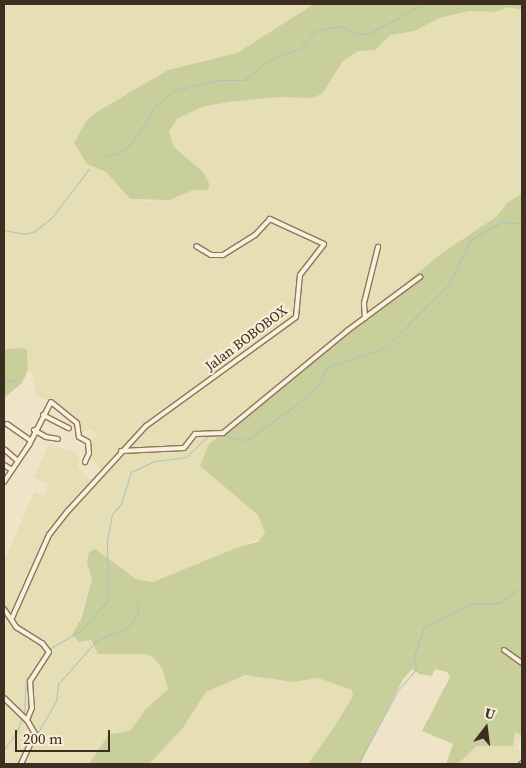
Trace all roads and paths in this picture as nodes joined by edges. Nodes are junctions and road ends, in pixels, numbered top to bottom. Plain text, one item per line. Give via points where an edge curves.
1 (196, 246) dead end
2 (378, 247) dead end
3 (420, 277) dead end
4 (365, 318) junction
5 (43, 415) junction
6 (7, 424) dead end
7 (69, 428) dead end
8 (34, 430) junction
9 (58, 438) dead end
10 (30, 441) junction
11 (4, 449) edge
12 (121, 451) junction
13 (18, 461) junction
14 (85, 462) dead end
15 (4, 465) edge
16 (12, 470) junction
17 (4, 481) edge
18 (4, 610) edge
19 (12, 618) junction
20 (504, 650) dead end
21 (522, 663) edge
22 (4, 698) edge
23 (27, 720) junction
24 (21, 764) edge

1 - 12 street, Jalan BOBOBOX via 211,255 222,255 255,235 265,222 274,219 288,229 324,244 300,275 296,317 146,426
2 - 4 street via 364,298
3 - 4 street
4 - 12 street via 223,433 195,434 184,448
5 - 7 street
5 - 8 street
5 - 14 street via 51,402 77,423 79,437 89,446
6 - 10 street
8 - 9 street via 46,437
8 - 10 street
10 - 13 street
11 - 13 street
12 - 19 street, Jalan BOBOBOX via 49,535
13 - 16 street
15 - 16 street
16 - 17 street
18 - 19 street
19 - 23 street via 16,627 42,643 49,652 30,681 32,708
20 - 21 street
22 - 23 street
23 - 24 street via 35,738

